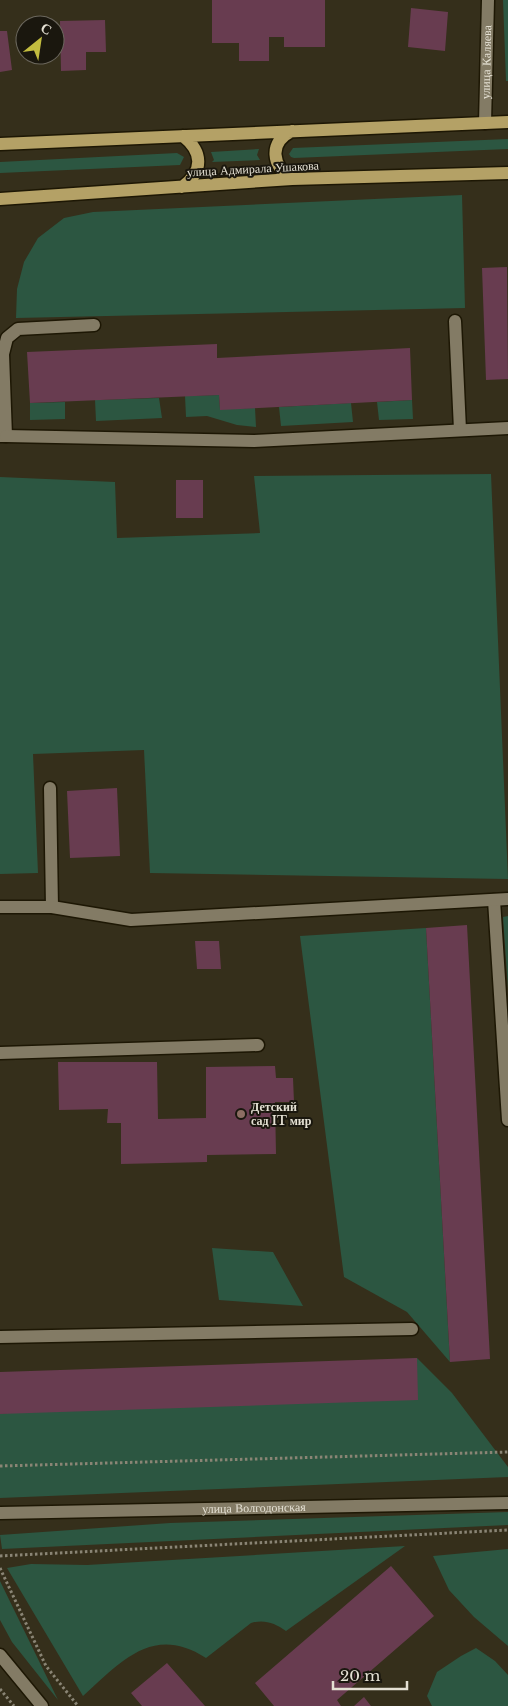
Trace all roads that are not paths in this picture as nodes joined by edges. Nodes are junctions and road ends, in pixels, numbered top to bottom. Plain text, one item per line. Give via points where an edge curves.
1 (488, 0) edge
2 (485, 122) junction
3 (508, 122) edge
4 (292, 132) junction
5 (183, 136) junction
6 (0, 144) edge
7 (508, 173) edge
8 (292, 179) junction
9 (182, 187) junction
10 (0, 199) edge
11 (455, 321) dead end
12 (94, 326) dead end
13 (508, 428) edge
14 (460, 430) junction
15 (3, 436) edge
16 (50, 788) dead end
17 (508, 899) edge
18 (494, 900) junction
19 (0, 907) edge
20 (52, 908) junction
21 (258, 1045) dead end
22 (0, 1053) edge
23 (508, 1120) edge
24 (412, 1329) dead end
25 (0, 1337) edge
26 (508, 1502) edge
27 (0, 1513) edge
28 (1, 1659) edge
29 (42, 1706) edge

1 - 2 street, улица Каляева
2 - 3 main road
2 - 4 main road
4 - 5 main road
4 - 8 main road via 279,140 275,152 279,168
5 - 6 main road
5 - 9 main road via 195,148 199,161 194,176
7 - 8 main road, улица Адмирала Ушакова
8 - 9 main road, улица Адмирала Ушакова
9 - 10 main road, улица Адмирала Ушакова
11 - 14 street
12 - 15 street via 18,330 7,338 3,354
13 - 14 street
14 - 15 street via 254,441
16 - 20 street
17 - 18 street
18 - 20 street via 131,920
18 - 23 street
19 - 20 street
21 - 22 street
24 - 25 street
26 - 27 street, улица Волгодонская
28 - 29 street

